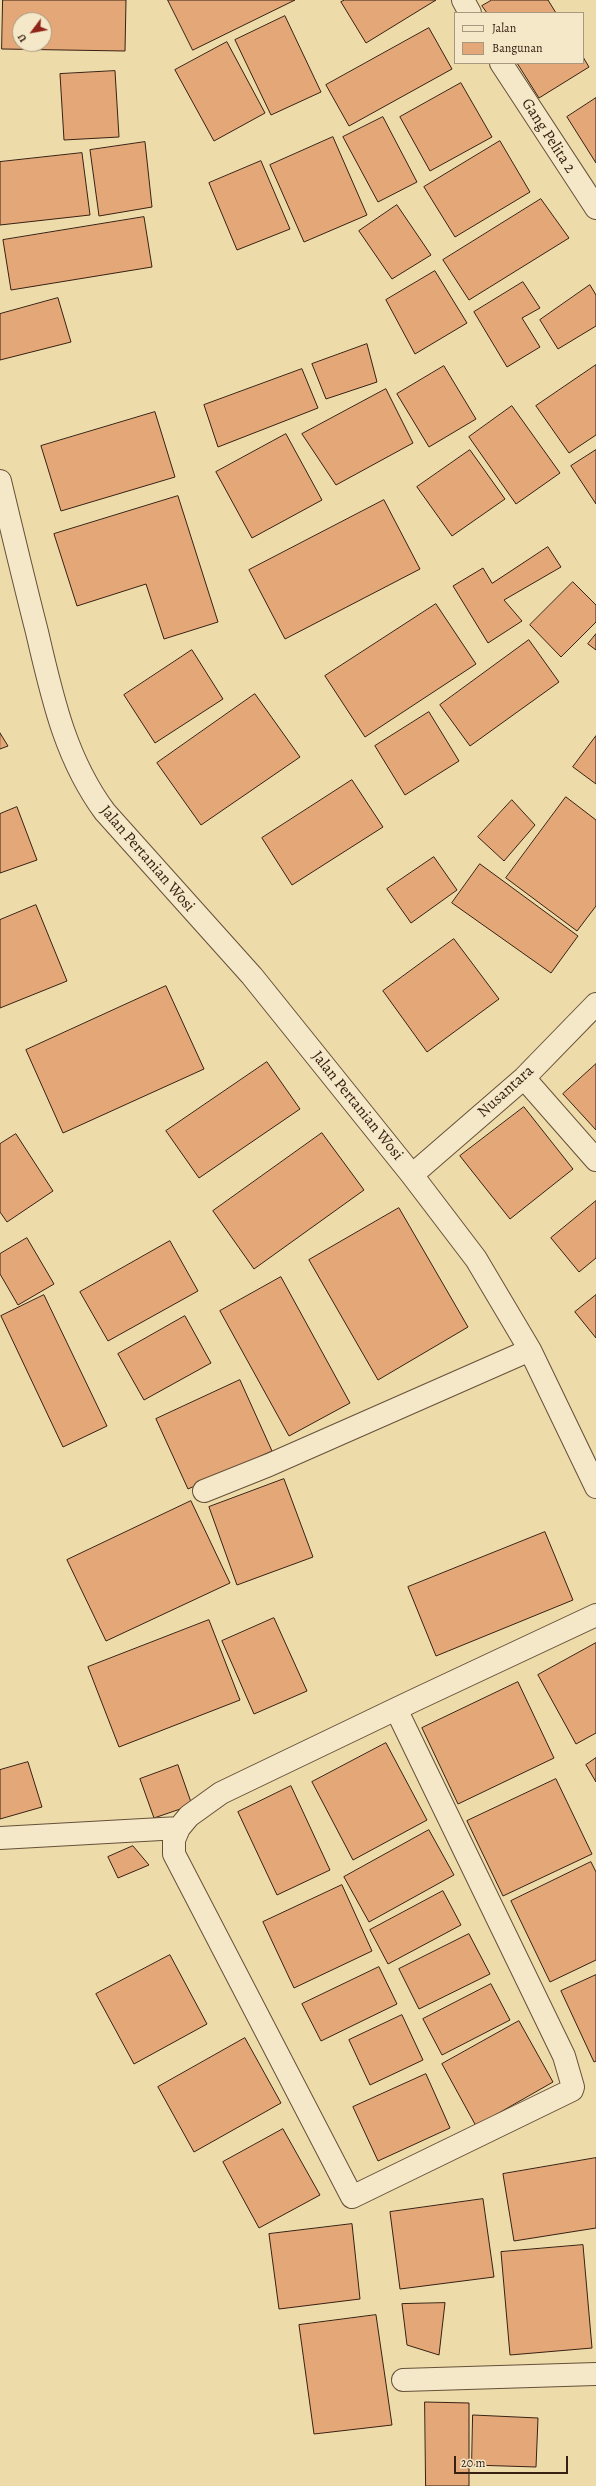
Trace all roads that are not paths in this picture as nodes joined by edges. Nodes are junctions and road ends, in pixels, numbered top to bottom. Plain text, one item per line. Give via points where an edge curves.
1 (463, 0) edge
2 (469, 12) edge
3 (502, 64) edge
4 (596, 208) edge
5 (0, 481) edge
6 (596, 1004) edge
7 (524, 1078) junction
8 (596, 1160) edge
9 (412, 1175) junction
10 (530, 1350) junction
11 (596, 1487) edge
12 (204, 1491) dead end
13 (596, 1616) edge
14 (396, 1709) junction
15 (179, 1828) junction
16 (0, 1838) edge
17 (596, 2374) edge
18 (403, 2380) dead end

1 - 2 street
3 - 4 street, Gang Pelita 2
5 - 9 street, Jalan Pertanian Wosi via 58,717 72,756 89,790 105,812 252,976
6 - 7 street, Nusantara
7 - 8 street
7 - 9 street, Nusantara
9 - 10 street, Jalan Pertanian Wosi via 476,1258
10 - 11 street, Jalan Pertanian Wosi
10 - 12 street via 270,1465
13 - 14 street
14 - 15 street via 221,1793 189,1816
14 - 15 street via 564,2056 573,2083 572,2090 352,2197 174,1854 174,1840
15 - 16 street
17 - 18 street

